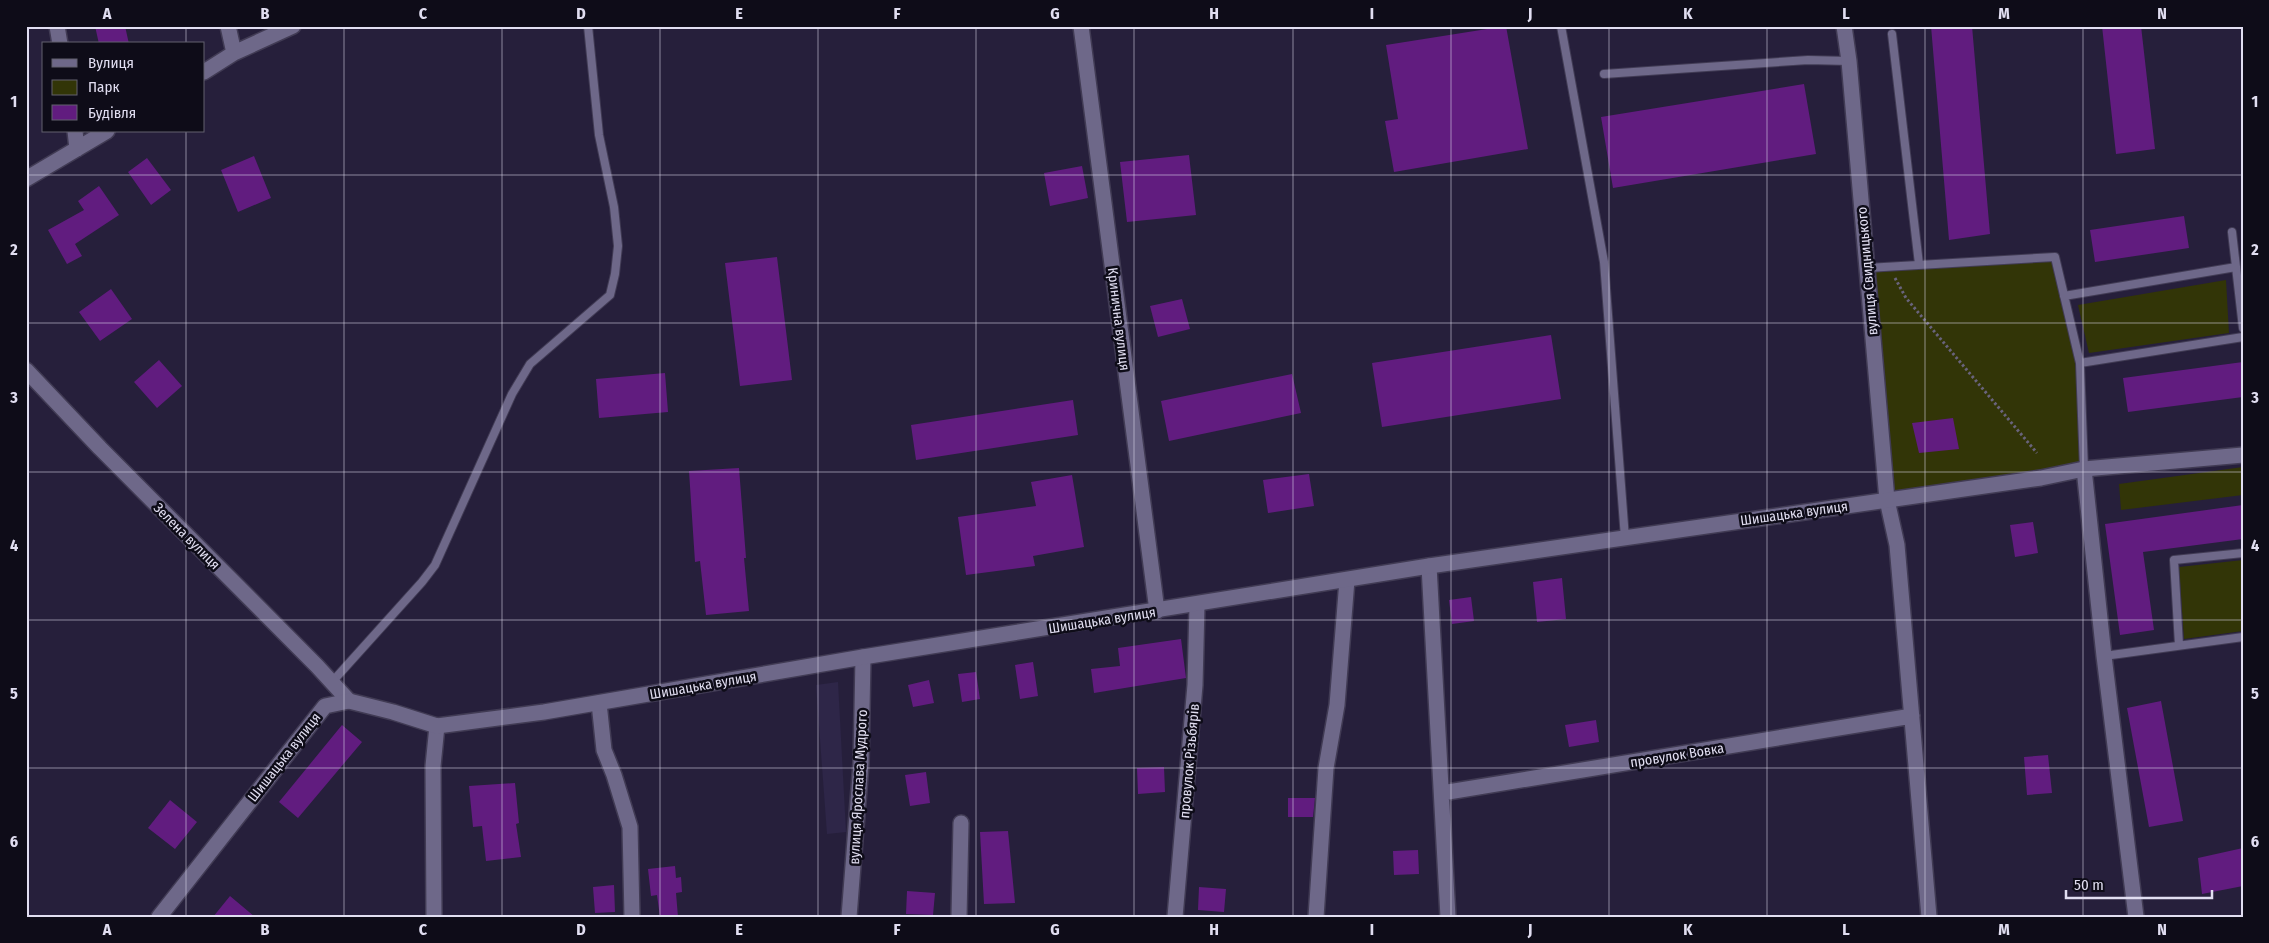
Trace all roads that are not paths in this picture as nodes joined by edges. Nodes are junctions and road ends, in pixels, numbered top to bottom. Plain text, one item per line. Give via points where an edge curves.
1 (57, 26) edge
2 (228, 26) edge
3 (293, 26) edge
4 (588, 26) edge
5 (1081, 26) edge
6 (1561, 26) edge
7 (1844, 26) edge
8 (1892, 34) dead end
9 (60, 42) edge
10 (234, 53) junction
11 (1849, 61) junction
12 (205, 71) edge
13 (1604, 74) dead end
14 (74, 132) edge
15 (105, 132) edge
16 (77, 149) junction
17 (26, 179) edge
18 (2232, 232) dead end
19 (1919, 264) junction
20 (2236, 267) junction
21 (1867, 268) junction
22 (2064, 296) junction
23 (2243, 328) edge
24 (2243, 337) edge
25 (2080, 363) junction
26 (26, 370) edge
27 (2243, 455) edge
28 (2084, 469) junction
29 (1887, 500) junction
30 (1625, 538) junction
31 (2243, 553) edge
32 (1430, 566) junction
33 (1347, 580) junction
34 (1197, 605) junction
35 (1157, 611) junction
36 (2243, 637) edge
37 (2179, 645) junction
38 (2104, 656) junction
39 (863, 657) junction
40 (332, 682) junction
41 (349, 702) junction
42 (599, 703) junction
43 (1912, 716) junction
44 (437, 726) junction
45 (1442, 793) junction
46 (961, 823) dead end
47 (160, 917) edge
48 (434, 917) edge
49 (632, 917) edge
50 (849, 917) edge
51 (959, 917) edge
52 (1175, 917) edge
53 (1316, 917) edge
54 (1448, 917) edge
55 (1929, 917) edge
56 (2136, 917) edge

1 - 9 street
2 - 10 street
3 - 10 street
4 - 40 lane via 599,135 618,246 610,295 530,364 512,394 435,565
5 - 35 street, Кринична вулиця
6 - 30 lane via 1604,262
7 - 11 street, вулиця Свидницького
8 - 19 lane
10 - 12 street
11 - 13 lane via 1808,60
11 - 21 street, вулиця Свидницького
14 - 16 street
15 - 16 street
16 - 17 street
18 - 20 lane
19 - 21 lane
19 - 22 lane via 2055,257
20 - 22 lane
20 - 23 lane
21 - 29 street, вулиця Свидницького
22 - 25 lane
24 - 25 lane
25 - 28 lane
26 - 40 street, Зелена вулиця
27 - 28 street, Шишацька вулиця
28 - 29 street, Шишацька вулиця
28 - 38 street
29 - 30 street, Шишацька вулиця
29 - 43 street, вулиця Свидницького via 1897,545
30 - 32 street, Шишацька вулиця
31 - 37 lane via 2174,560
32 - 33 street, Шишацька вулиця
32 - 45 street
33 - 34 street, Шишацька вулиця
33 - 53 street via 1337,705 1326,768
34 - 35 street, Шишацька вулиця
34 - 52 street, провулок Різьбярів via 1195,685
35 - 39 street, Шишацька вулиця
36 - 37 lane
37 - 38 lane
38 - 56 street
39 - 42 street, Шишацька вулиця
39 - 50 street, вулиця Ярослава Мудрого via 861,763
40 - 41 street, Зелена вулиця
41 - 44 street, Шишацька вулиця
41 - 47 street, Шишацька вулиця via 325,706
42 - 44 street, Шишацька вулиця
42 - 49 street via 604,750 630,827
43 - 45 street, провулок Вовка
43 - 55 street, вулиця Свидницького
44 - 48 street
45 - 54 street
46 - 51 street

